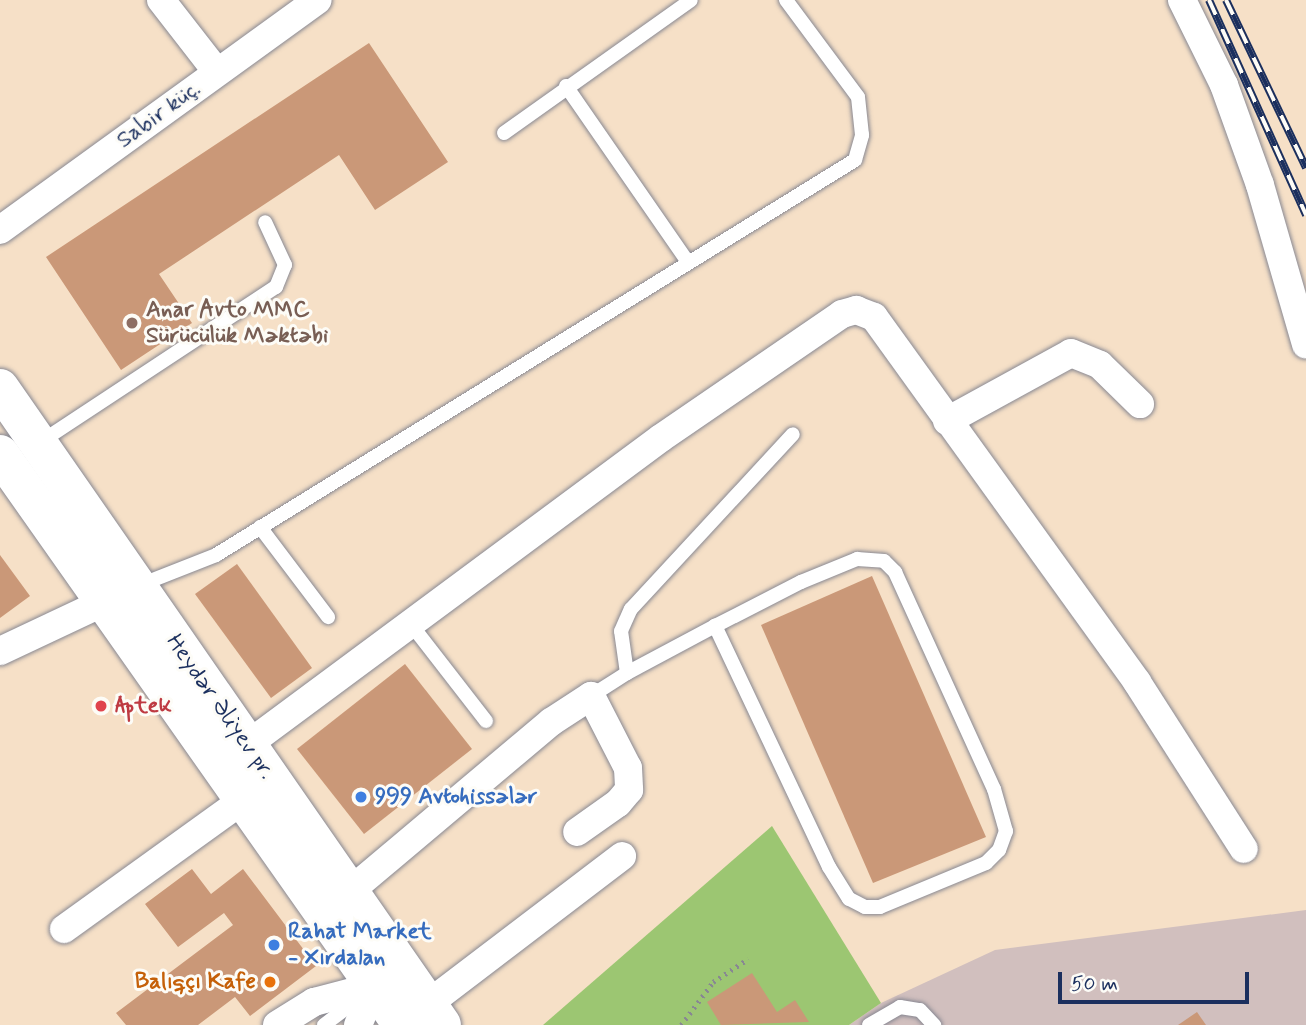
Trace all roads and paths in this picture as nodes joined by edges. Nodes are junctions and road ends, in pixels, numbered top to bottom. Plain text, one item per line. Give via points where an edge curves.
1 (161, 0) edge
2 (318, 0) edge
3 (691, 0) edge
4 (786, 0) edge
5 (1181, 0) edge
6 (217, 72) junction
7 (566, 86) junction
8 (504, 133) dead end
9 (265, 222) dead end
10 (0, 230) edge
11 (687, 261) junction
12 (1306, 344) edge
13 (0, 388) edge
14 (1140, 404) dead end
15 (947, 421) junction
16 (793, 434) dead end
17 (38, 444) junction
18 (0, 454) edge
19 (260, 527) junction
20 (136, 587) junction
21 (101, 603) junction
22 (328, 617) dead end
23 (410, 624) junction
24 (715, 626) junction
25 (0, 651) edge
26 (627, 673) junction
27 (591, 696) junction
28 (486, 721) dead end
29 (247, 745) junction
30 (243, 800) junction
31 (577, 832) dead end
32 (1244, 849) dead end
33 (622, 856) dead end
34 (349, 892) junction
35 (64, 929) dead end
36 (748, 959) dead end
37 (389, 977) junction
38 (424, 1018) edge
39 (277, 1025) edge
40 (324, 1025) edge
41 (358, 1025) edge
42 (681, 1025) edge
43 (869, 1025) edge
44 (934, 1025) edge

1 - 6 street
2 - 6 street, Sabir küç.
3 - 7 lane
4 - 11 lane via 858,97 862,135 855,160
5 - 12 street via 1224,85
6 - 10 street, Sabir küç.
7 - 8 lane
7 - 11 lane
9 - 17 lane via 285,265 276,287
11 - 19 lane
13 - 17 main road, Heydər Əliyev pr.
14 - 15 street via 1100,365 1071,354
15 - 23 street via 874,317 856,310 842,314 661,438
15 - 32 street via 1137,682
16 - 26 lane via 631,609 621,631
17 - 20 main road, Heydər Əliyev pr.
18 - 21 main road, Heydər Əliyev pr.
19 - 20 lane via 216,555
19 - 22 lane
20 - 21 street
20 - 29 main road, Heydər Əliyev pr.
21 - 25 street
21 - 30 main road, Heydər Əliyev pr.
23 - 28 lane
23 - 29 street
24 - 24 lane via 857,559 884,562 895,572 994,789 1006,831 999,850 986,863 880,907 865,907 849,899 829,867
24 - 26 lane
26 - 27 lane
27 - 31 street via 628,768 629,790
27 - 34 street via 551,722
29 - 34 main road, Heydər Əliyev pr.
30 - 35 street
30 - 37 main road, Heydər Əliyev pr.
33 - 38 street
34 - 37 main road, Heydər Əliyev pr.
36 - 42 path via 713,982
37 - 38 main road, Heydər Əliyev pr.
37 - 39 street via 314,1002
37 - 40 lane
37 - 41 street
43 - 44 lane via 900,1007 920,1010

